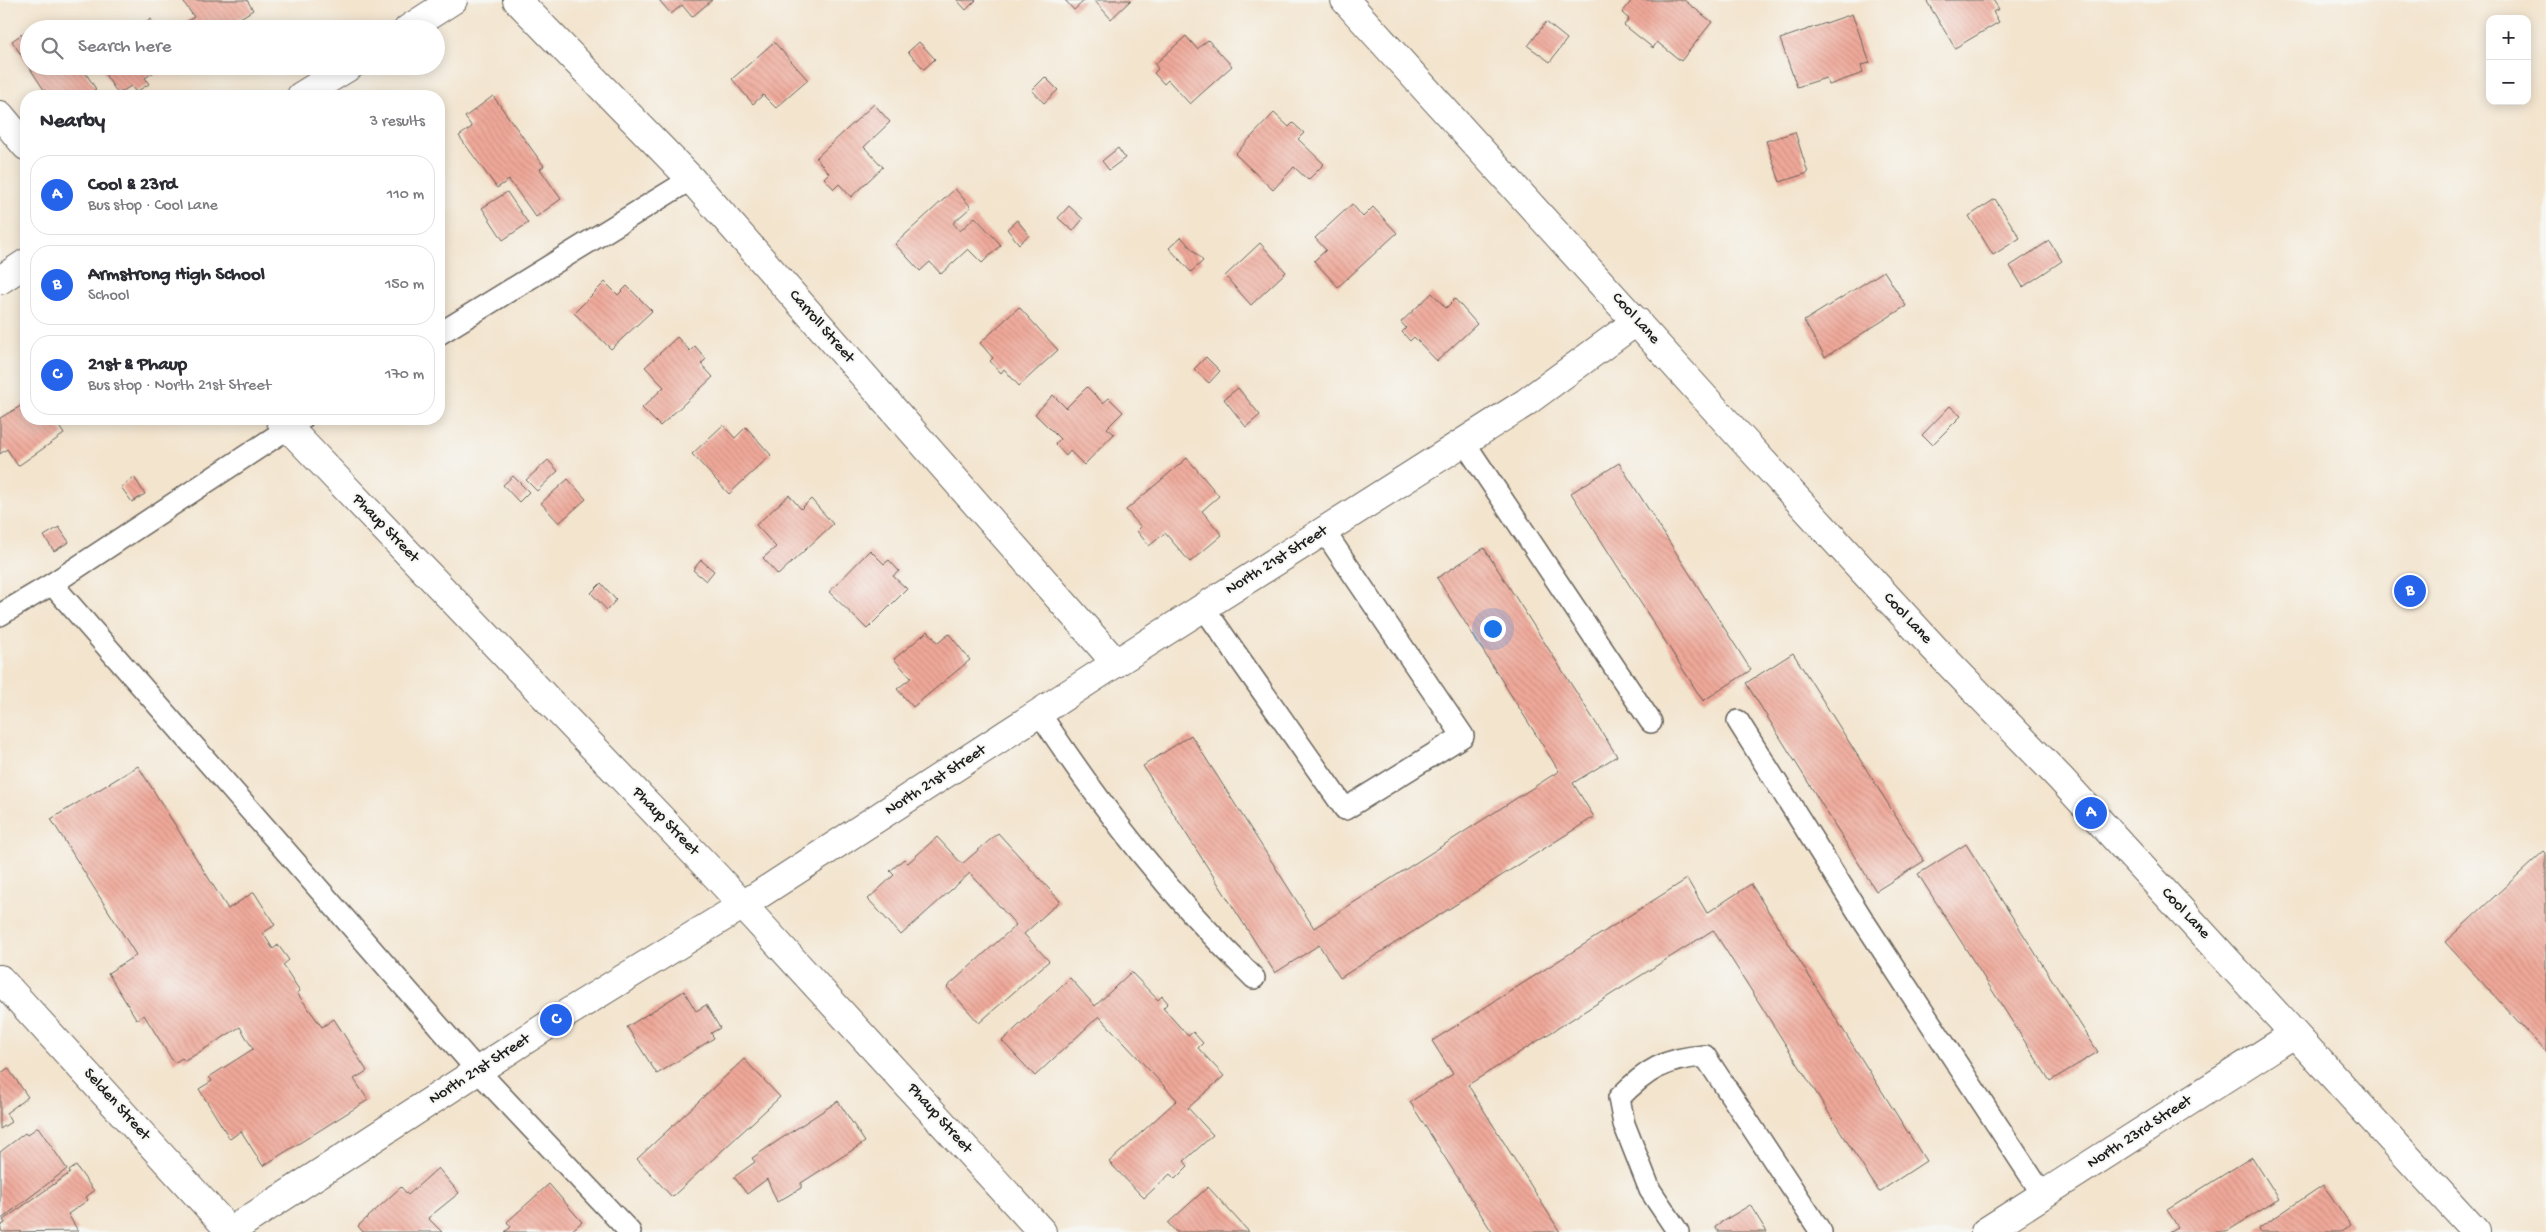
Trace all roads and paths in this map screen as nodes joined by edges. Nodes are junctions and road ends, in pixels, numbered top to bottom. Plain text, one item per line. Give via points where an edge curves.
1 (453, 0) edge
2 (517, 0) edge
3 (1345, 0) edge
4 (422, 20) edge
5 (336, 75) edge
6 (312, 90) edge
7 (0, 115) edge
8 (20, 139) edge
9 (691, 179) junction
10 (20, 267) edge
11 (0, 280) edge
12 (1638, 322) junction
13 (445, 330) edge
14 (286, 425) edge
15 (293, 425) edge
16 (1464, 442) junction
17 (1324, 532) junction
18 (52, 584) junction
19 (1204, 608) junction
20 (0, 616) edge
21 (1116, 664) junction
22 (1040, 714) junction
23 (1738, 721) dead end
24 (1652, 722) dead end
25 (743, 905) junction
26 (1254, 978) dead end
27 (0, 979) edge
28 (2294, 1034) junction
29 (478, 1071) junction
30 (2043, 1195) junction
31 (230, 1232) edge
32 (630, 1232) edge
33 (1042, 1232) edge
34 (1678, 1232) edge
35 (1821, 1232) edge
36 (1985, 1232) edge
37 (2476, 1232) edge

1 - 4 street
2 - 9 street, Carroll Street
3 - 12 street, Cool Lane
5 - 6 street
7 - 8 street
9 - 13 lane
9 - 21 street, Carroll Street
10 - 11 street
12 - 16 street, North 21st Street via 1525,403
12 - 28 street, Cool Lane via 1921,634 2060,778
14 - 18 lane
15 - 25 street, Phaup Street
16 - 17 street, North 21st Street
16 - 24 lane
17 - 19 street, North 21st Street
17 - 19 lane via 1463,736 1345,809
18 - 20 lane
18 - 29 lane
19 - 21 street, North 21st Street
21 - 22 street, North 21st Street
22 - 25 street, North 21st Street
22 - 26 lane via 1090,789 1158,875
23 - 30 lane via 1863,920
25 - 29 street, North 21st Street
25 - 33 street, Phaup Street
27 - 31 street, Selden Street
28 - 30 street, North 23rd Street
28 - 37 street, Cool Lane
29 - 31 street, North 21st Street
29 - 32 lane
30 - 36 street, North 23rd Street
34 - 35 lane via 1650,1190 1624,1124 1619,1098 1639,1077 1663,1065 1679,1058 1705,1056

